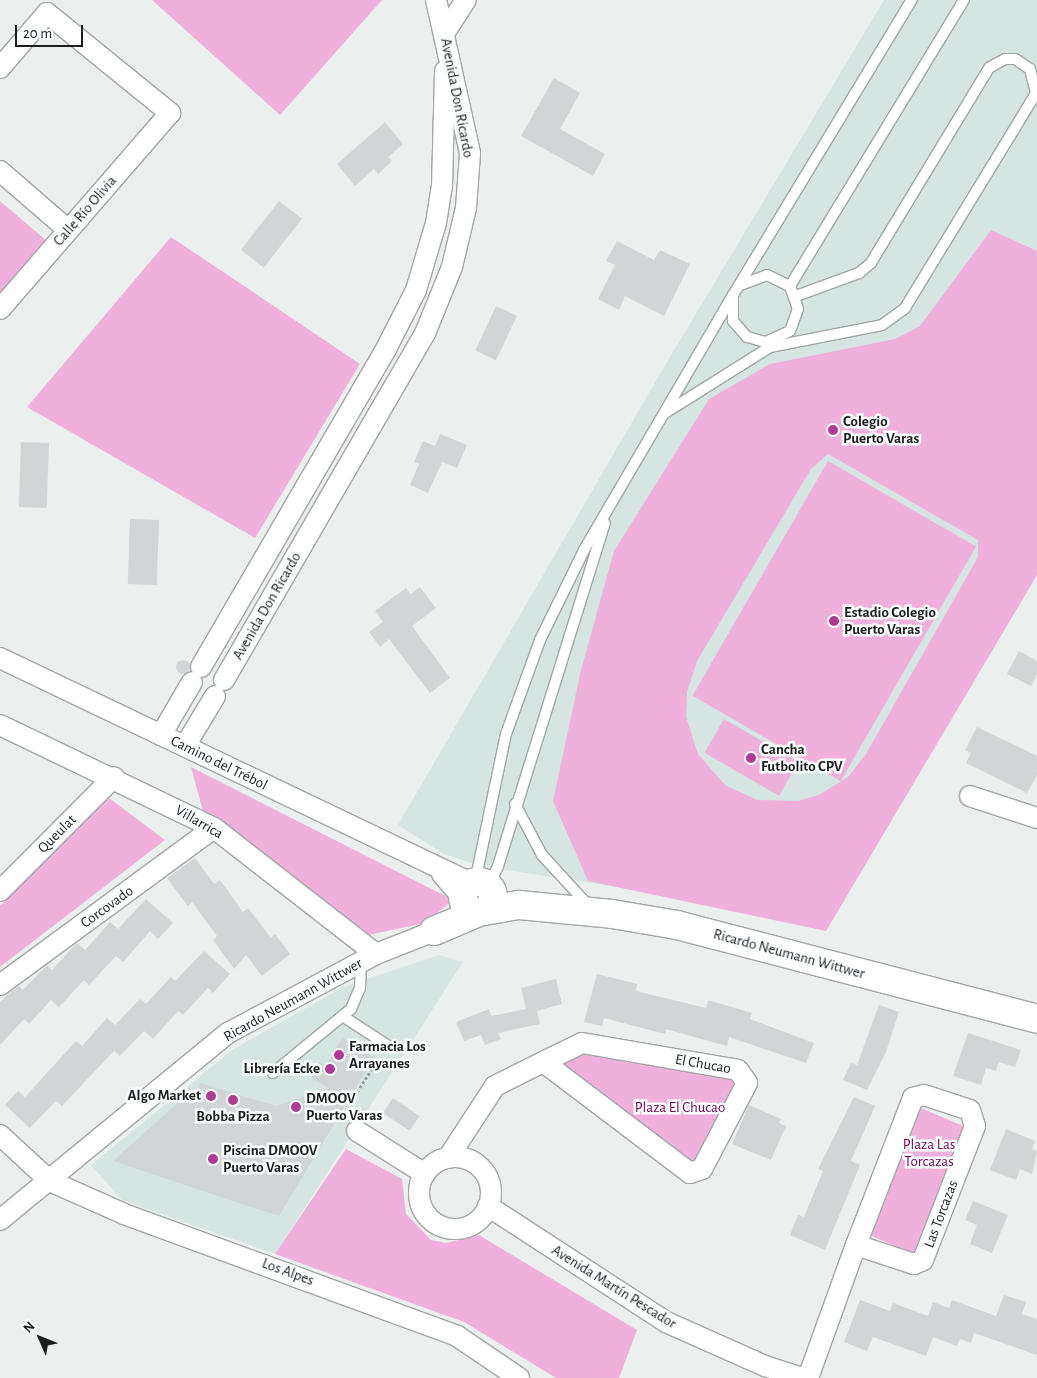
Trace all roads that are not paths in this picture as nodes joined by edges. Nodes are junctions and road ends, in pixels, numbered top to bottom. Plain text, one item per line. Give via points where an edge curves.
1 (436, 0) edge
2 (466, 0) edge
3 (912, 0) edge
4 (964, 0) edge
5 (445, 32) junction
6 (0, 68) edge
7 (0, 171) edge
8 (67, 229) junction
9 (740, 285) junction
10 (790, 286) junction
11 (733, 295) junction
12 (796, 296) junction
13 (0, 309) edge
14 (773, 343) junction
15 (365, 385) junction
16 (388, 396) junction
17 (665, 413) junction
18 (610, 507) junction
19 (286, 520) junction
20 (310, 532) junction
21 (0, 658) edge
22 (0, 725) edge
23 (161, 735) junction
24 (185, 746) junction
25 (114, 777) junction
26 (970, 796) dead end
27 (515, 804) junction
28 (1037, 818) edge
29 (214, 828) junction
30 (0, 890) edge
31 (477, 895) junction
32 (597, 912) junction
33 (434, 931) joint
34 (368, 958) junction
35 (0, 985) edge
36 (344, 1017) junction
37 (1037, 1019) edge
38 (387, 1045) road end
39 (543, 1062) junction
40 (273, 1073) dead end
41 (357, 1131) road end
42 (0, 1136) edge
43 (448, 1158) junction
44 (425, 1174) junction
45 (50, 1181) junction
46 (488, 1206) junction
47 (0, 1220) edge
48 (856, 1245) junction
49 (519, 1378) edge
50 (802, 1378) edge
51 (808, 1378) edge

1 - 5 street
2 - 5 street
3 - 9 lane
4 - 10 lane
5 - 15 street, Avenida Don Ricardo via 444,151 436,224 416,290
5 - 16 street, Avenida Don Ricardo via 470,153 466,208 440,300
6 - 8 street, Calle Río Olivia via 47,12 170,113
7 - 8 street
8 - 13 street, Calle Río Olivia
9 - 10 lane via 767,275
9 - 11 lane
10 - 12 lane
11 - 14 lane via 730,306 739,331 758,342
11 - 17 lane
12 - 14 lane via 796,320
12 - 14 lane via 859,273 871,263 988,68 1005,59 1014,59 1030,69 1036,93 905,308 882,325
14 - 17 lane
15 - 16 street
15 - 19 street, Avenida Don Ricardo
16 - 20 street, Avenida Don Ricardo
17 - 18 lane
18 - 27 lane
18 - 31 lane via 561,594 522,686 494,780
19 - 20 street
19 - 23 street, Avenida Don Ricardo
20 - 24 street, Avenida Don Ricardo
21 - 23 street, Camino del Trébol
22 - 25 street, Villarrica
23 - 24 street, Camino del Trébol
24 - 31 street, Camino del Trébol via 437,869
25 - 29 street, Villarrica
25 - 30 street, Queulat
26 - 28 street
27 - 31 lane via 498,866
27 - 32 lane via 549,866
29 - 34 street, Villarrica
29 - 35 street, Corcovado
31 - 32 street, Ricardo Neumann Wittwer via 538,907
31 - 33 street, Ricardo Neumann Wittwer
32 - 37 street, Ricardo Neumann Wittwer via 677,925
33 - 34 street, Ricardo Neumann Wittwer
34 - 36 lane via 360,988
34 - 45 street, Ricardo Neumann Wittwer via 228,1033
36 - 38 lane
36 - 40 lane
39 - 39 street, El Chucao via 582,1043 738,1070 747,1084 702,1169 690,1173
39 - 43 street, El Chucao via 495,1086
41 - 44 street
42 - 45 street, Los Alpes
43 - 44 street via 436,1162
43 - 46 street via 468,1159 478,1166 488,1180
44 - 46 street via 419,1193 421,1205 434,1223 446,1228 467,1227
45 - 47 street, Ricardo Neumann Wittwer
45 - 49 street, Los Alpes via 124,1214 457,1336
46 - 50 street, Avenida Martín Pescador via 666,1322 765,1366
48 - 48 street, Las Torcazas via 913,1098 924,1095 970,1110 975,1126 923,1260 914,1264
48 - 51 street, Las Torcazas

